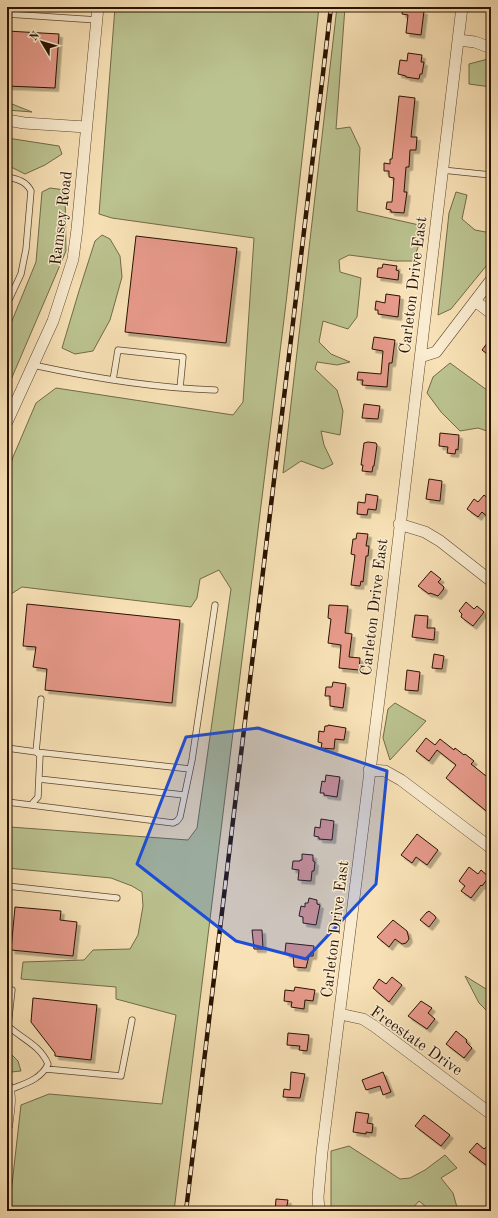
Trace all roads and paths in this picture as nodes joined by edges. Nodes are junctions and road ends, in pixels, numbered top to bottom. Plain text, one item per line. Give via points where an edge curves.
1 (98, 7) edge
2 (462, 7) edge
3 (7, 14) edge
4 (97, 20) junction
5 (458, 40) junction
6 (491, 48) edge
7 (7, 120) edge
8 (86, 127) junction
9 (442, 170) junction
10 (491, 175) edge
11 (7, 177) edge
12 (491, 280) edge
13 (475, 301) junction
14 (7, 304) edge
15 (491, 313) edge
16 (420, 357) junction
17 (33, 365) junction
18 (113, 380) junction
19 (180, 388) junction
20 (215, 390) dead end
21 (7, 422) edge
22 (399, 524) junction
23 (491, 581) edge
24 (215, 605) dead end
25 (41, 699) dead end
26 (7, 748) edge
27 (36, 752) junction
28 (190, 770) junction
29 (369, 770) junction
30 (39, 779) junction
31 (184, 795) junction
32 (7, 802) edge
33 (31, 805) junction
34 (491, 848) edge
35 (7, 886) edge
36 (117, 898) dead end
37 (7, 989) edge
38 (340, 1014) junction
39 (132, 1020) dead end
40 (46, 1069) junction
41 (8, 1088) edge
42 (491, 1114) edge
43 (7, 1125) edge
44 (320, 1211) edge

1 - 4 street, Ramsey Road
2 - 5 street, Carleton Drive East
3 - 4 lane
4 - 8 street, Ramsey Road
5 - 6 street via 475,42
5 - 9 street, Carleton Drive East
7 - 8 street
8 - 17 street, Ramsey Road via 73,260 53,321
9 - 10 lane
9 - 16 street, Carleton Drive East
11 - 14 lane via 24,182 31,191 21,274
12 - 13 street
13 - 15 street
13 - 16 street via 436,352
16 - 22 street, Carleton Drive East
17 - 18 lane
17 - 21 street, Ramsey Road
18 - 19 lane
18 - 19 lane via 118,350 183,357
19 - 20 lane
22 - 23 street via 435,538
22 - 29 street, Carleton Drive East
24 - 28 lane
25 - 27 lane
26 - 27 lane
27 - 28 lane
27 - 30 lane via 40,755
28 - 31 lane
29 - 34 street via 385,771 401,780
29 - 38 street, Carleton Drive East
30 - 31 lane
30 - 33 lane via 38,797
31 - 33 lane via 180,817 173,823
32 - 33 lane
35 - 36 lane
37 - 40 lane via 12,990 8,1026 39,1050 48,1064
38 - 42 street, Freestate Drive via 363,1019 374,1026
38 - 44 street, Carleton Drive East via 322,1152 318,1197
39 - 40 lane via 121,1076
40 - 41 lane via 39,1076
41 - 43 street

